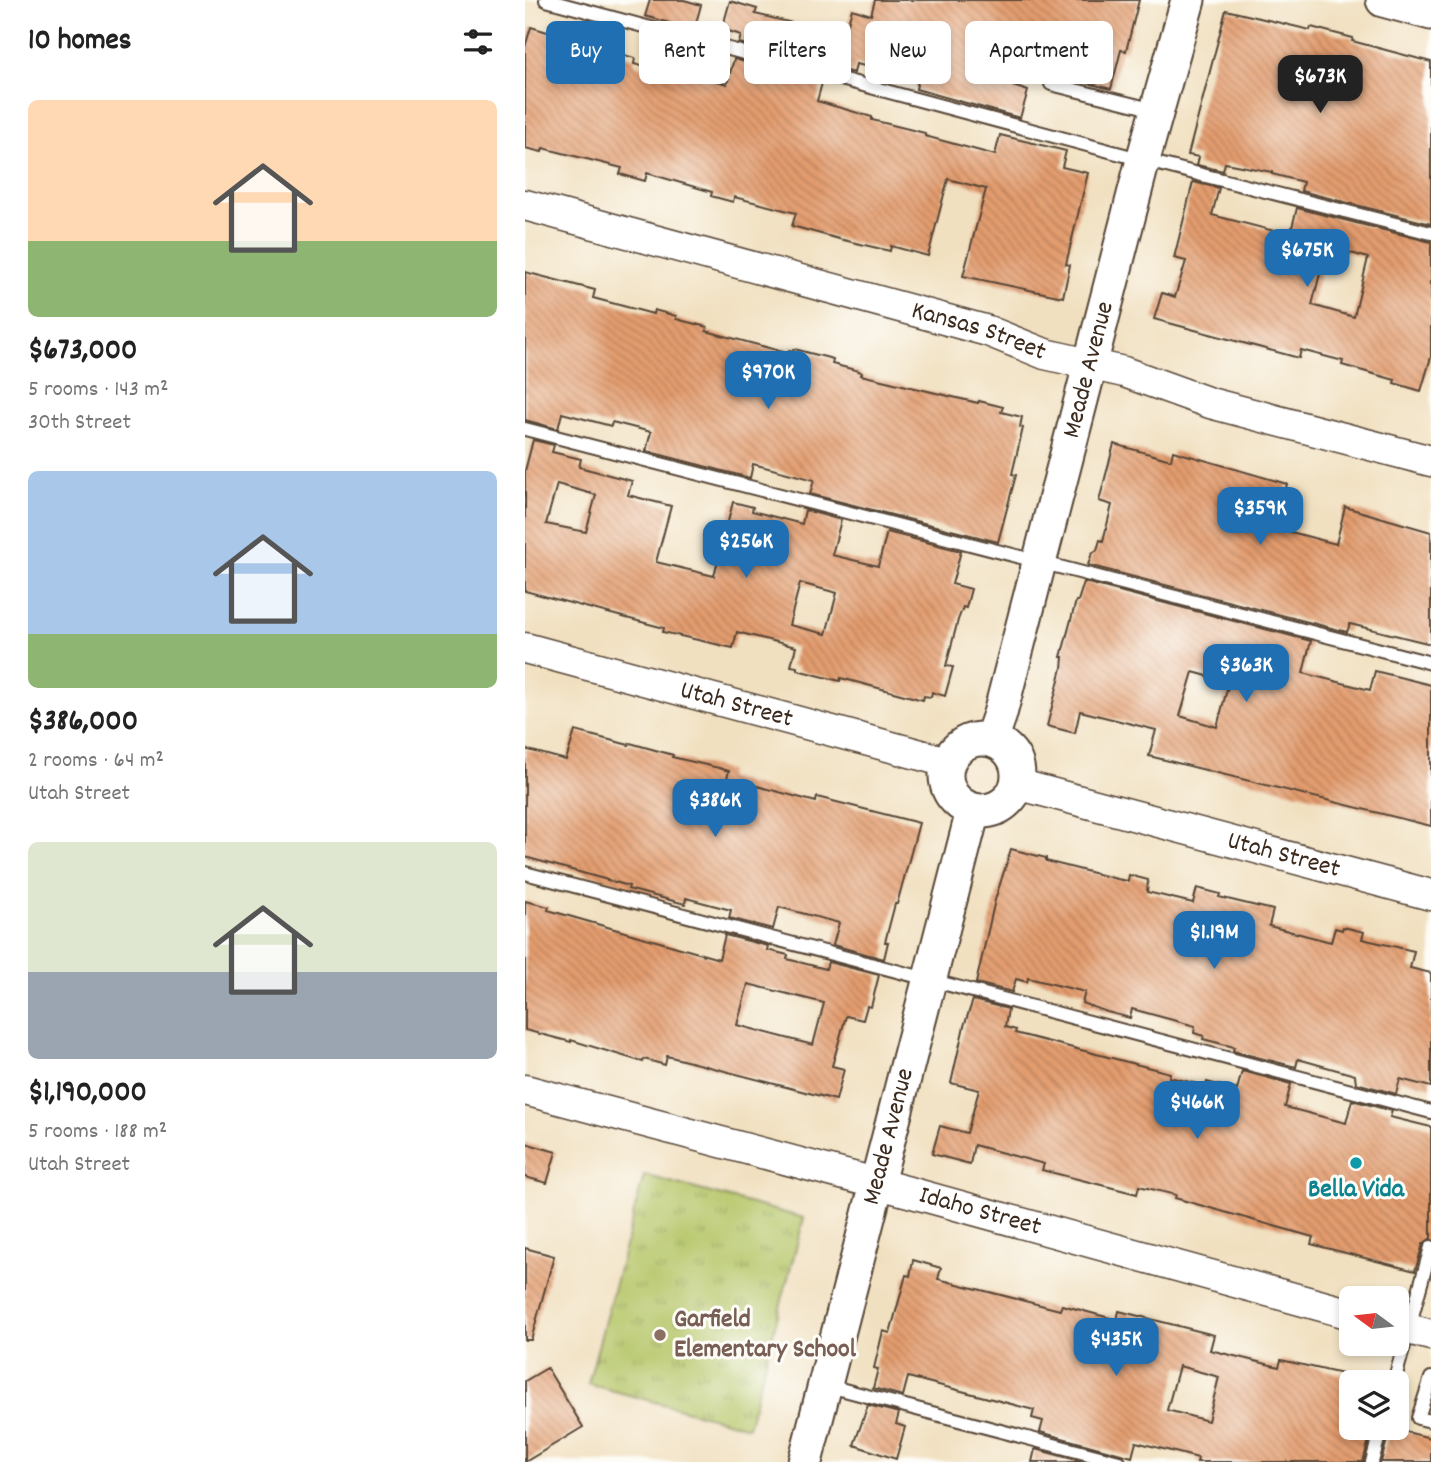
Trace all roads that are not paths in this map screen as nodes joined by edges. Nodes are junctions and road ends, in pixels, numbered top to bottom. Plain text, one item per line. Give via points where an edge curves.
1 (546, 0) edge
2 (1188, 0) edge
3 (1383, 0) edge
4 (1431, 13) edge
5 (1051, 84) dead end
6 (1156, 111) junction
7 (1143, 160) junction
8 (525, 205) edge
9 (1431, 233) edge
10 (1089, 363) junction
11 (525, 429) edge
12 (1431, 461) edge
13 (1038, 561) junction
14 (525, 648) edge
15 (1431, 663) edge
16 (991, 740) junction
17 (947, 762) junction
18 (1017, 783) junction
19 (973, 811) junction
20 (525, 873) edge
21 (1431, 895) edge
22 (930, 981) junction
23 (525, 1090) edge
24 (1431, 1112) edge
25 (877, 1184) junction
26 (1431, 1247) edge
27 (1339, 1311) edge
28 (1412, 1330) edge
29 (1398, 1370) edge
30 (1431, 1378) edge
31 (825, 1385) junction
32 (1431, 1422) edge
33 (1378, 1440) edge
34 (805, 1462) edge
35 (1119, 1462) edge
36 (1372, 1462) edge

1 - 7 lane
2 - 6 main road, Meade Avenue
3 - 4 main road
5 - 6 lane
6 - 7 main road, Meade Avenue
7 - 9 lane
7 - 10 main road, Meade Avenue
8 - 10 street, Kansas Street
10 - 12 street, Kansas Street via 1210,403
10 - 13 main road, Meade Avenue
11 - 13 lane
13 - 15 lane
13 - 16 main road, Meade Avenue
14 - 17 street, Utah Street
16 - 17 main road via 970,740
16 - 18 main road via 1013,757
17 - 19 main road via 950,792
18 - 19 main road via 1001,807
18 - 21 street, Utah Street
19 - 22 main road, Meade Avenue
20 - 22 lane
22 - 24 lane
22 - 25 main road, Meade Avenue
23 - 25 street, Idaho Street
25 - 27 street, Idaho Street
25 - 31 main road, Meade Avenue
26 - 28 lane
28 - 29 lane
30 - 32 lane via 1418,1418
31 - 34 main road, Meade Avenue
31 - 35 lane
33 - 36 lane

